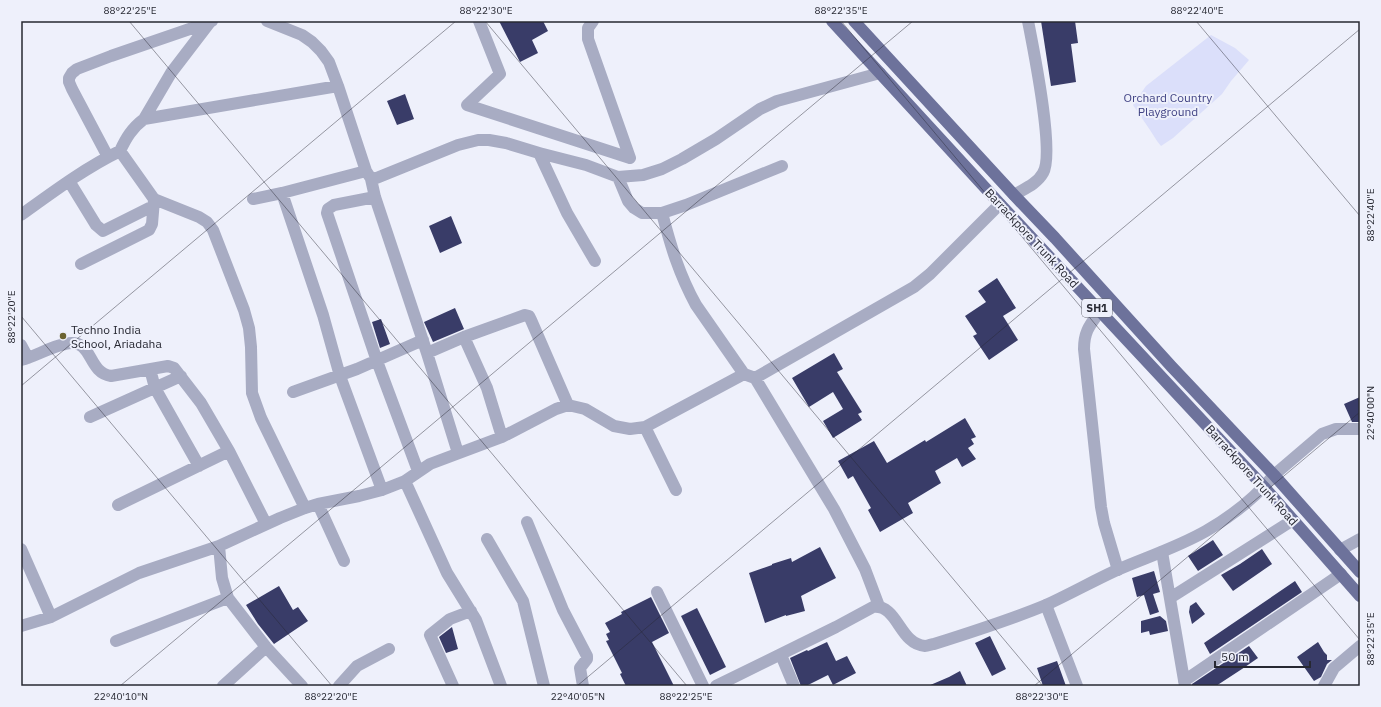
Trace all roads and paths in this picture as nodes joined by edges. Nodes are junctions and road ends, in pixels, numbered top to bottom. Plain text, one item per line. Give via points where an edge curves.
1 (211, 21) edge
2 (267, 21) edge
3 (479, 21) edge
4 (593, 21) edge
5 (832, 21) edge
6 (854, 21) edge
7 (1028, 21) edge
8 (880, 73) junction
9 (338, 86) junction
10 (144, 119) junction
11 (120, 152) junction
12 (539, 153) junction
13 (108, 157) junction
14 (782, 166) dead end
15 (369, 175) junction
16 (618, 177) junction
17 (69, 181) junction
18 (282, 193) junction
19 (1014, 195) junction
20 (375, 197) junction
21 (253, 199) dead end
22 (154, 203) junction
23 (1000, 204) junction
24 (662, 213) junction
25 (21, 215) edge
26 (595, 262) dead end
27 (81, 264) dead end
28 (1100, 311) junction
29 (464, 337) junction
30 (423, 340) junction
31 (21, 345) edge
32 (427, 353) junction
33 (25, 359) edge
34 (377, 361) junction
35 (150, 370) junction
36 (181, 376) junction
37 (340, 376) junction
38 (749, 376) junction
39 (155, 388) junction
40 (292, 392) dead end
41 (568, 405) junction
42 (90, 417) dead end
43 (645, 427) junction
44 (1360, 429) edge
45 (502, 436) junction
46 (229, 451) junction
47 (458, 453) junction
48 (198, 466) junction
49 (418, 471) junction
50 (1274, 475) junction
51 (405, 481) junction
52 (1264, 487) junction
53 (382, 490) junction
54 (676, 490) dead end
55 (318, 504) junction
56 (118, 505) dead end
57 (305, 508) junction
58 (1293, 520) junction
59 (527, 522) dead end
60 (266, 524) junction
61 (487, 539) dead end
62 (1360, 539) edge
63 (219, 546) junction
64 (21, 549) edge
65 (1340, 550) junction
66 (1162, 552) junction
67 (344, 561) dead end
68 (1118, 570) junction
69 (1360, 572) edge
70 (1341, 574) junction
71 (657, 592) dead end
72 (1360, 596) edge
73 (228, 598) junction
74 (1170, 598) junction
75 (1046, 605) junction
76 (879, 606) junction
77 (471, 611) junction
78 (51, 617) junction
79 (22, 622) edge
80 (116, 641) dead end
81 (1360, 646) edge
82 (266, 647) junction
83 (388, 649) dead end
84 (781, 655) junction
85 (1185, 684) edge
86 (223, 686) edge
87 (302, 686) edge
88 (339, 686) edge
89 (453, 686) edge
90 (500, 686) edge
91 (544, 686) edge
92 (583, 686) edge
93 (703, 686) edge
94 (716, 686) edge
95 (794, 686) edge
96 (1076, 686) edge
97 (1324, 686) edge

1 - 10 street via 171,73
1 - 13 street via 111,56 72,73 69,82 72,89
2 - 9 street via 302,35 312,42 329,62
3 - 4 street via 500,74 467,105 630,158 588,39 588,28
5 - 8 main road, Barrackpore Trunk Road / SH1
6 - 19 main road, Barrackpore Trunk Road / SH1
7 - 19 street via 1042,97 1047,157 1043,174 1033,184
8 - 16 street via 777,101 662,169 643,175
8 - 23 main road, Barrackpore Trunk Road / SH1
9 - 10 street
9 - 15 street
10 - 11 street via 131,131
11 - 13 street
11 - 22 street
12 - 15 street via 506,143 478,140 458,145 376,178
12 - 16 street via 586,165
12 - 26 street via 567,213
13 - 17 street
14 - 24 street
15 - 18 street
15 - 20 street
16 - 24 street via 628,201 634,208 642,213
17 - 22 street via 96,225 103,231
17 - 25 street
18 - 21 street
18 - 37 street via 323,315
19 - 50 main road, Barrackpore Trunk Road / SH1
20 - 30 street
20 - 34 street via 334,205 327,213
22 - 27 street via 149,230
22 - 57 street via 200,217 213,230 249,328 252,393 261,418
23 - 28 main road, Barrackpore Trunk Road / SH1
23 - 38 street via 914,287
24 - 38 street via 675,260 690,295
28 - 52 main road, Barrackpore Trunk Road / SH1
28 - 68 street via 1087,328 1084,349 1101,507
29 - 32 street
29 - 41 street via 520,316 529,316
29 - 45 street via 487,388
30 - 32 street
30 - 34 street
31 - 33 street
32 - 47 street
33 - 35 street via 73,343 86,348 97,369 106,375
34 - 37 street
34 - 49 street
35 - 36 street via 172,366
35 - 39 street
36 - 39 street
36 - 46 street via 201,403
37 - 40 street
37 - 53 street
38 - 43 street
38 - 76 street via 834,509 865,569
39 - 42 street
39 - 48 street
41 - 43 street via 584,409 614,426 630,429
41 - 45 street
43 - 54 street
44 - 50 street via 1336,429 1322,434
45 - 47 street
46 - 48 street
46 - 60 street
47 - 49 street
48 - 56 street
49 - 51 street
50 - 52 street
50 - 65 main road, Barrackpore Trunk Road / SH1
51 - 53 street
51 - 77 street via 447,573
52 - 58 main road, Barrackpore Trunk Road / SH1
52 - 66 street via 1232,515
53 - 55 street
55 - 57 street
55 - 67 street
57 - 60 street
58 - 70 main road, Barrackpore Trunk Road / SH1
58 - 74 street
59 - 92 street via 563,610 587,656 580,668
60 - 63 street
61 - 91 street via 523,601
62 - 65 street
63 - 73 street via 222,578
63 - 78 street via 139,573
64 - 78 street
65 - 69 main road, Barrackpore Trunk Road / SH1
66 - 68 street
66 - 74 street
68 - 75 street
70 - 72 main road, Barrackpore Trunk Road / SH1
70 - 85 street
71 - 93 street
73 - 80 street
73 - 82 street
74 - 85 street
75 - 76 street via 925,646 906,636 888,611
75 - 96 street
76 - 84 street
77 - 89 street via 450,619 430,635
77 - 90 street
78 - 79 street
81 - 97 street via 1334,668
82 - 86 street
82 - 87 street
83 - 88 street via 357,666
84 - 94 street
84 - 95 street

